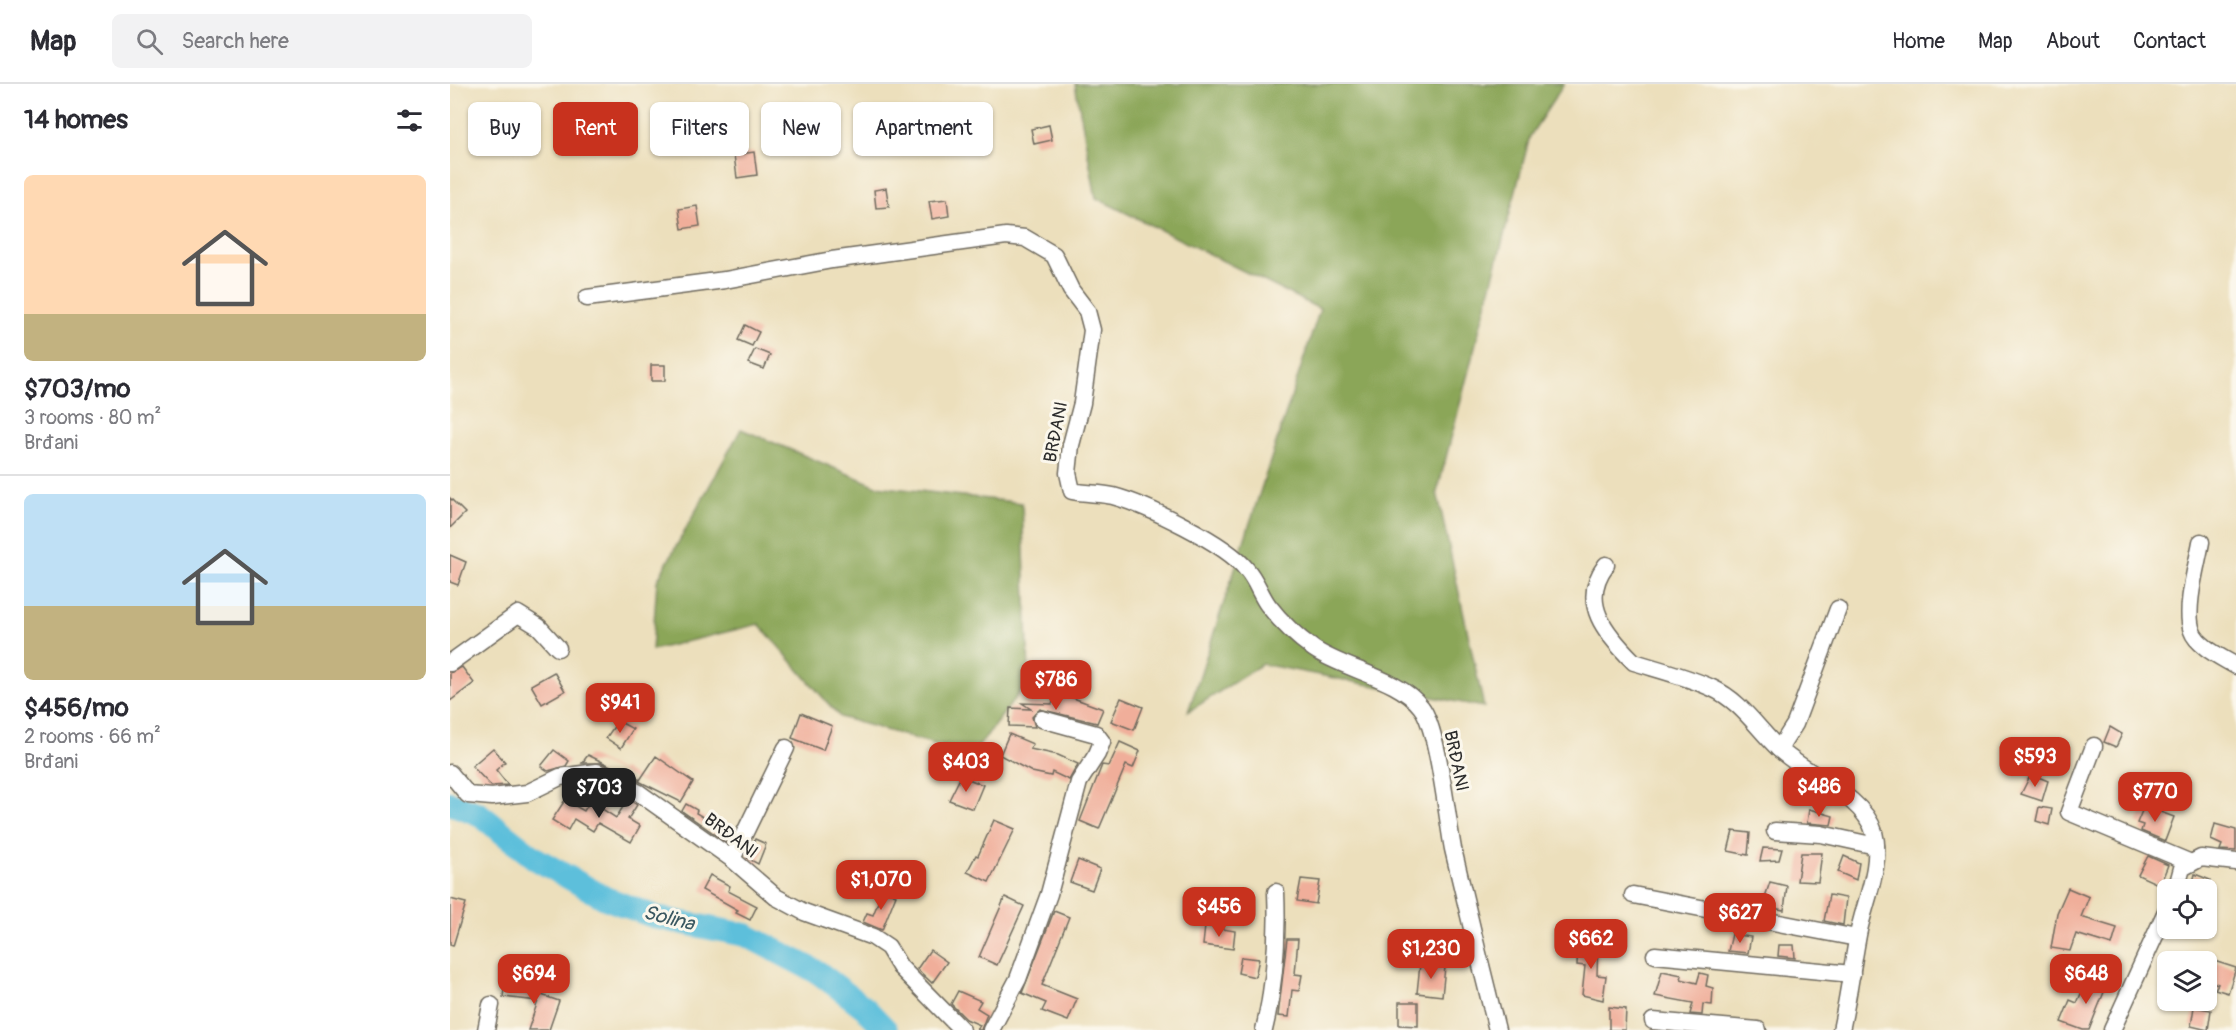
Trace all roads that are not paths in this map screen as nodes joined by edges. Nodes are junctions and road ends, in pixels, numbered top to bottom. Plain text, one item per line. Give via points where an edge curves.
1 (587, 298) dead end
2 (2201, 542) dead end
3 (1606, 565) dead end
4 (1839, 609) dead end
5 (558, 648) dead end
6 (450, 663) edge
7 (2236, 666) edge
8 (1042, 719) dead end
9 (2094, 746) dead end
10 (786, 748) dead end
11 (1779, 749) junction
12 (450, 773) edge
13 (1774, 831) dead end
14 (1875, 846) junction
15 (732, 859) junction
16 (2236, 862) edge
17 (2191, 863) junction
18 (2179, 879) edge
19 (1276, 892) dead end
20 (1634, 895) dead end
21 (2157, 931) edge
22 (1857, 938) junction
23 (1655, 955) dead end
24 (1852, 974) junction
25 (491, 1005) dead end
26 (1653, 1022) dead end
27 (486, 1030) edge
28 (962, 1030) edge
29 (991, 1030) edge
30 (1264, 1030) edge
31 (1497, 1030) edge
32 (1758, 1030) edge
33 (1841, 1030) edge
34 (2112, 1030) edge

1 - 31 street, BRĐANI via 1006,236 1025,238 1054,255 1071,290 1087,311 1092,330 1082,403 1071,445 1068,473 1072,491 1111,496 1145,507 1222,548 1247,570 1287,627 1314,649 1380,679 1410,696 1422,708 1432,733 1453,848
2 - 7 street via 2189,612 2192,633
3 - 11 street via 1597,577 1593,593 1597,612 1625,653 1634,662 1712,688 1731,699
4 - 11 street via 1795,724
5 - 6 street via 539,627 518,614
8 - 29 street via 1096,734 1102,742 1079,782 1049,894 1018,979
9 - 17 street via 2069,812
10 - 15 street
11 - 14 street via 1851,801 1874,831
12 - 15 street, BRĐANI via 468,795 492,797 527,793 560,777 597,772 639,793
13 - 14 street via 1821,834
14 - 22 street via 1872,879
15 - 28 street, BRĐANI via 776,897 814,916 873,937 888,947 900,967
16 - 17 street via 2201,858
17 - 18 street via 2182,868
19 - 30 street via 1278,939 1272,998
20 - 22 street
21 - 34 street
22 - 24 street
23 - 24 street
24 - 33 street
25 - 27 street
26 - 32 street

